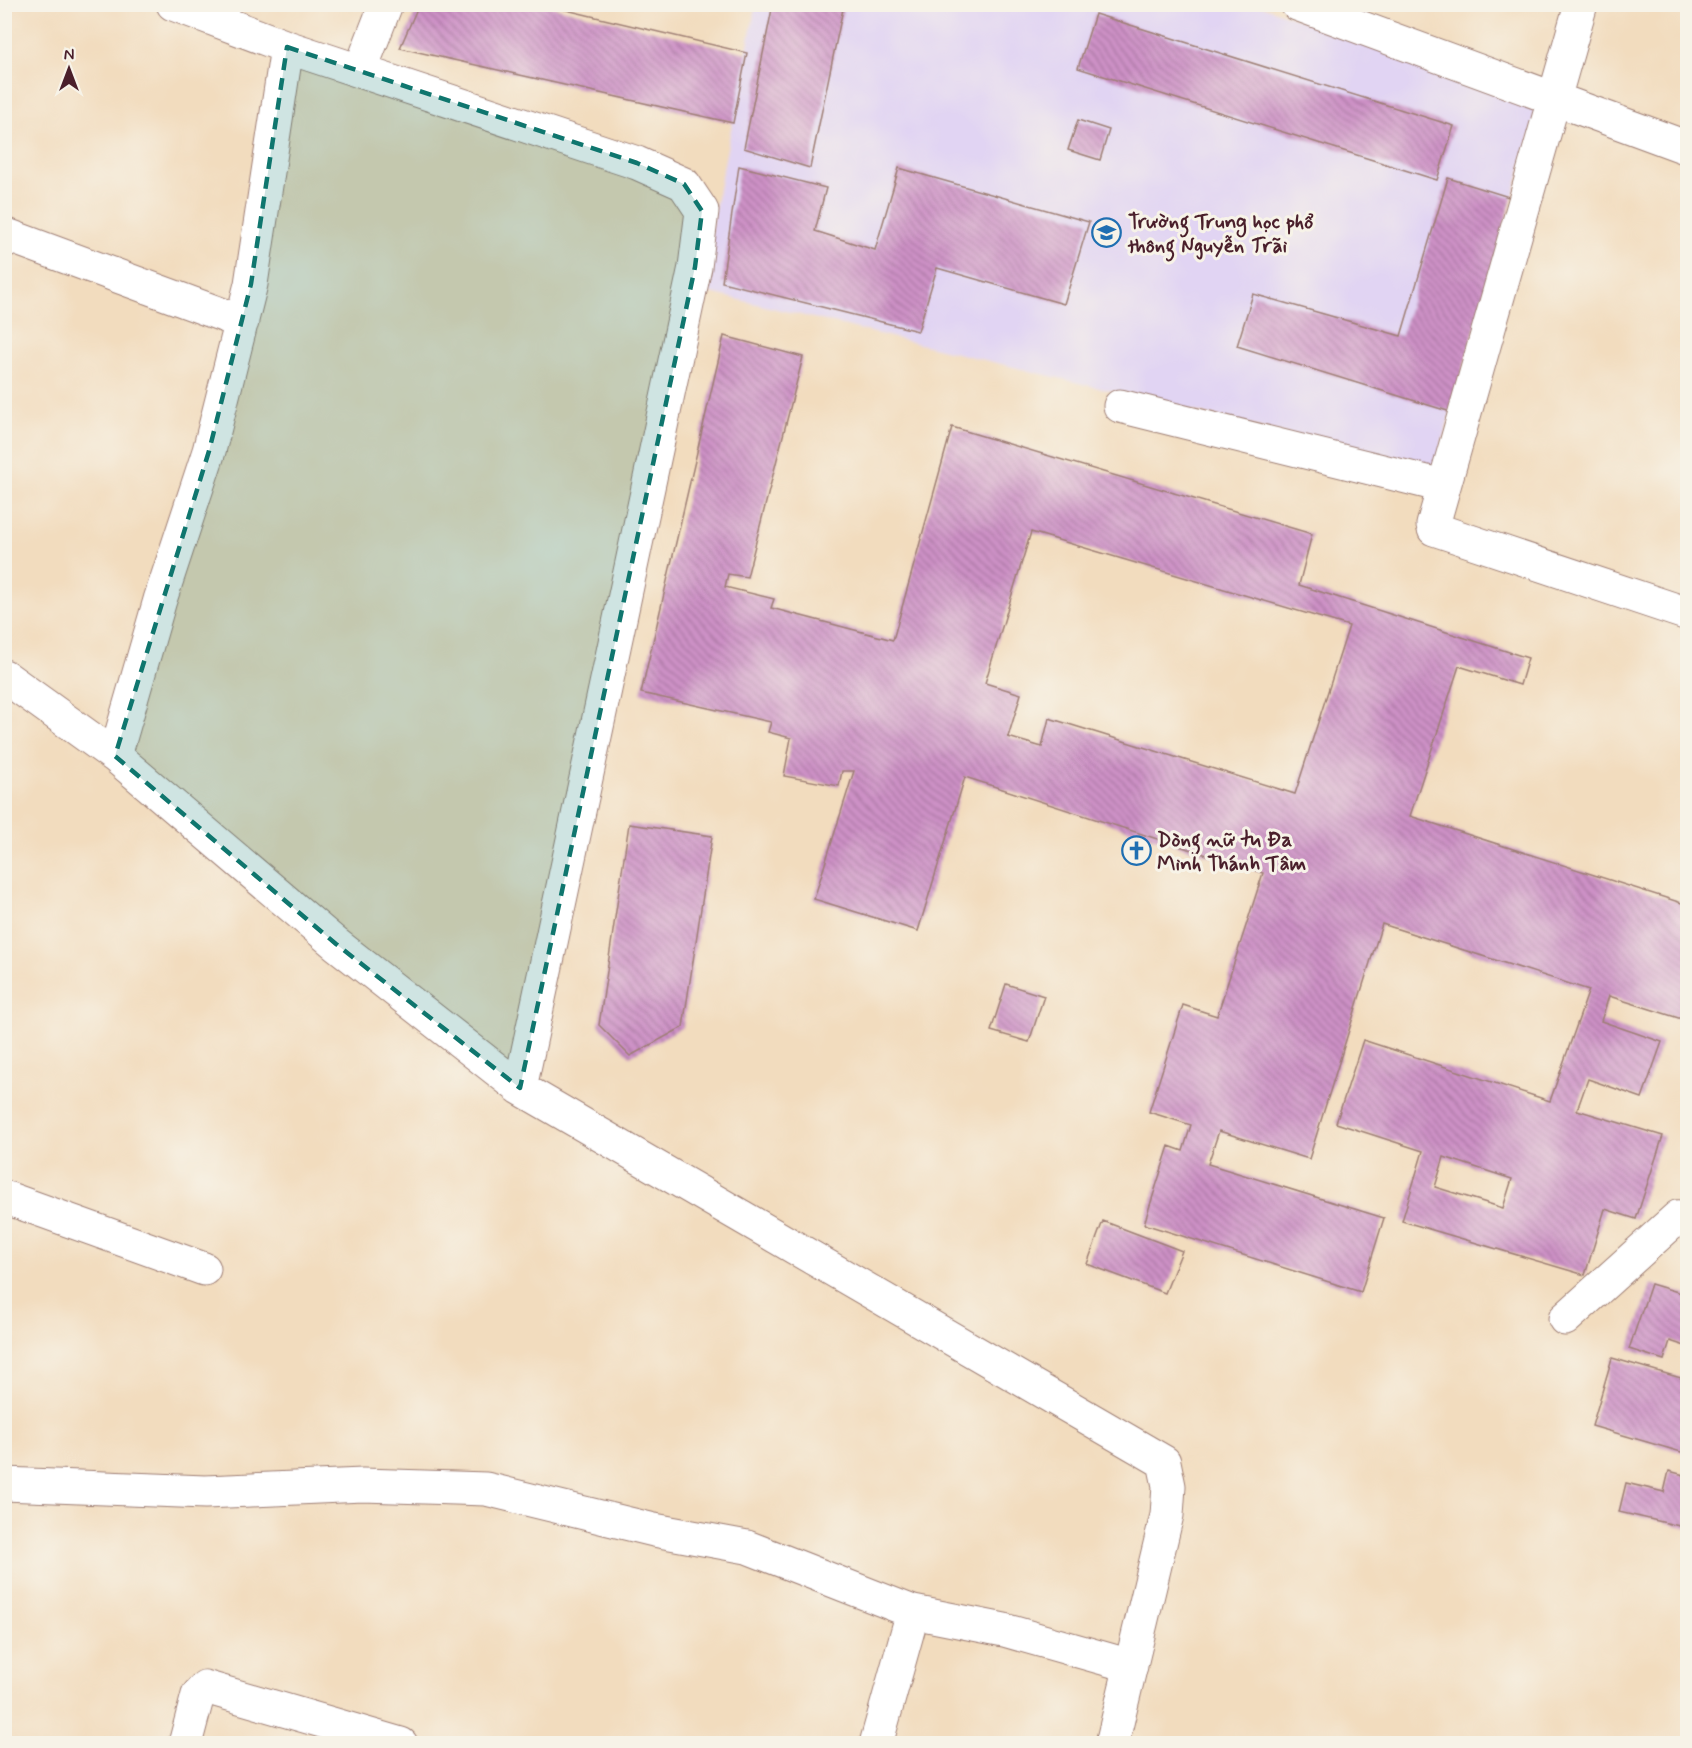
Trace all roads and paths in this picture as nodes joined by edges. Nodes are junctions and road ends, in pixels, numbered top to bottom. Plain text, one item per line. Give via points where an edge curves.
1 (173, 4) edge
2 (386, 4) edge
3 (1297, 4) edge
4 (1581, 4) edge
5 (287, 46) junction
6 (360, 71) junction
7 (1554, 98) junction
8 (1688, 147) edge
9 (4, 234) edge
10 (242, 322) junction
11 (1120, 405) dead end
12 (1443, 486) junction
13 (1688, 614) edge
14 (4, 676) edge
15 (115, 756) junction
16 (519, 1088) junction
17 (4, 1197) edge
18 (1688, 1221) edge
19 (204, 1269) dead end
20 (1565, 1319) dead end
21 (4, 1484) edge
22 (913, 1612) junction
23 (1131, 1666) junction
24 (185, 1743) edge
25 (402, 1743) edge
26 (876, 1743) edge
27 (1112, 1743) edge

1 - 5 street
2 - 6 street
3 - 7 street
4 - 7 street
5 - 6 street
5 - 10 street
6 - 16 street via 637,163 684,184 702,212 695,267
7 - 8 street
7 - 12 street
9 - 10 street
10 - 15 street via 209,451
11 - 12 street
12 - 13 street via 1434,529
14 - 15 street
15 - 16 street via 336,944
16 - 23 street via 1164,1462 1169,1486 1167,1515
17 - 19 street
18 - 20 street via 1678,1217
21 - 22 street via 205,1492 363,1485 486,1489 654,1530 747,1547
22 - 23 street via 1004,1630
22 - 26 street
23 - 27 street
24 - 25 street via 198,1695 209,1687

